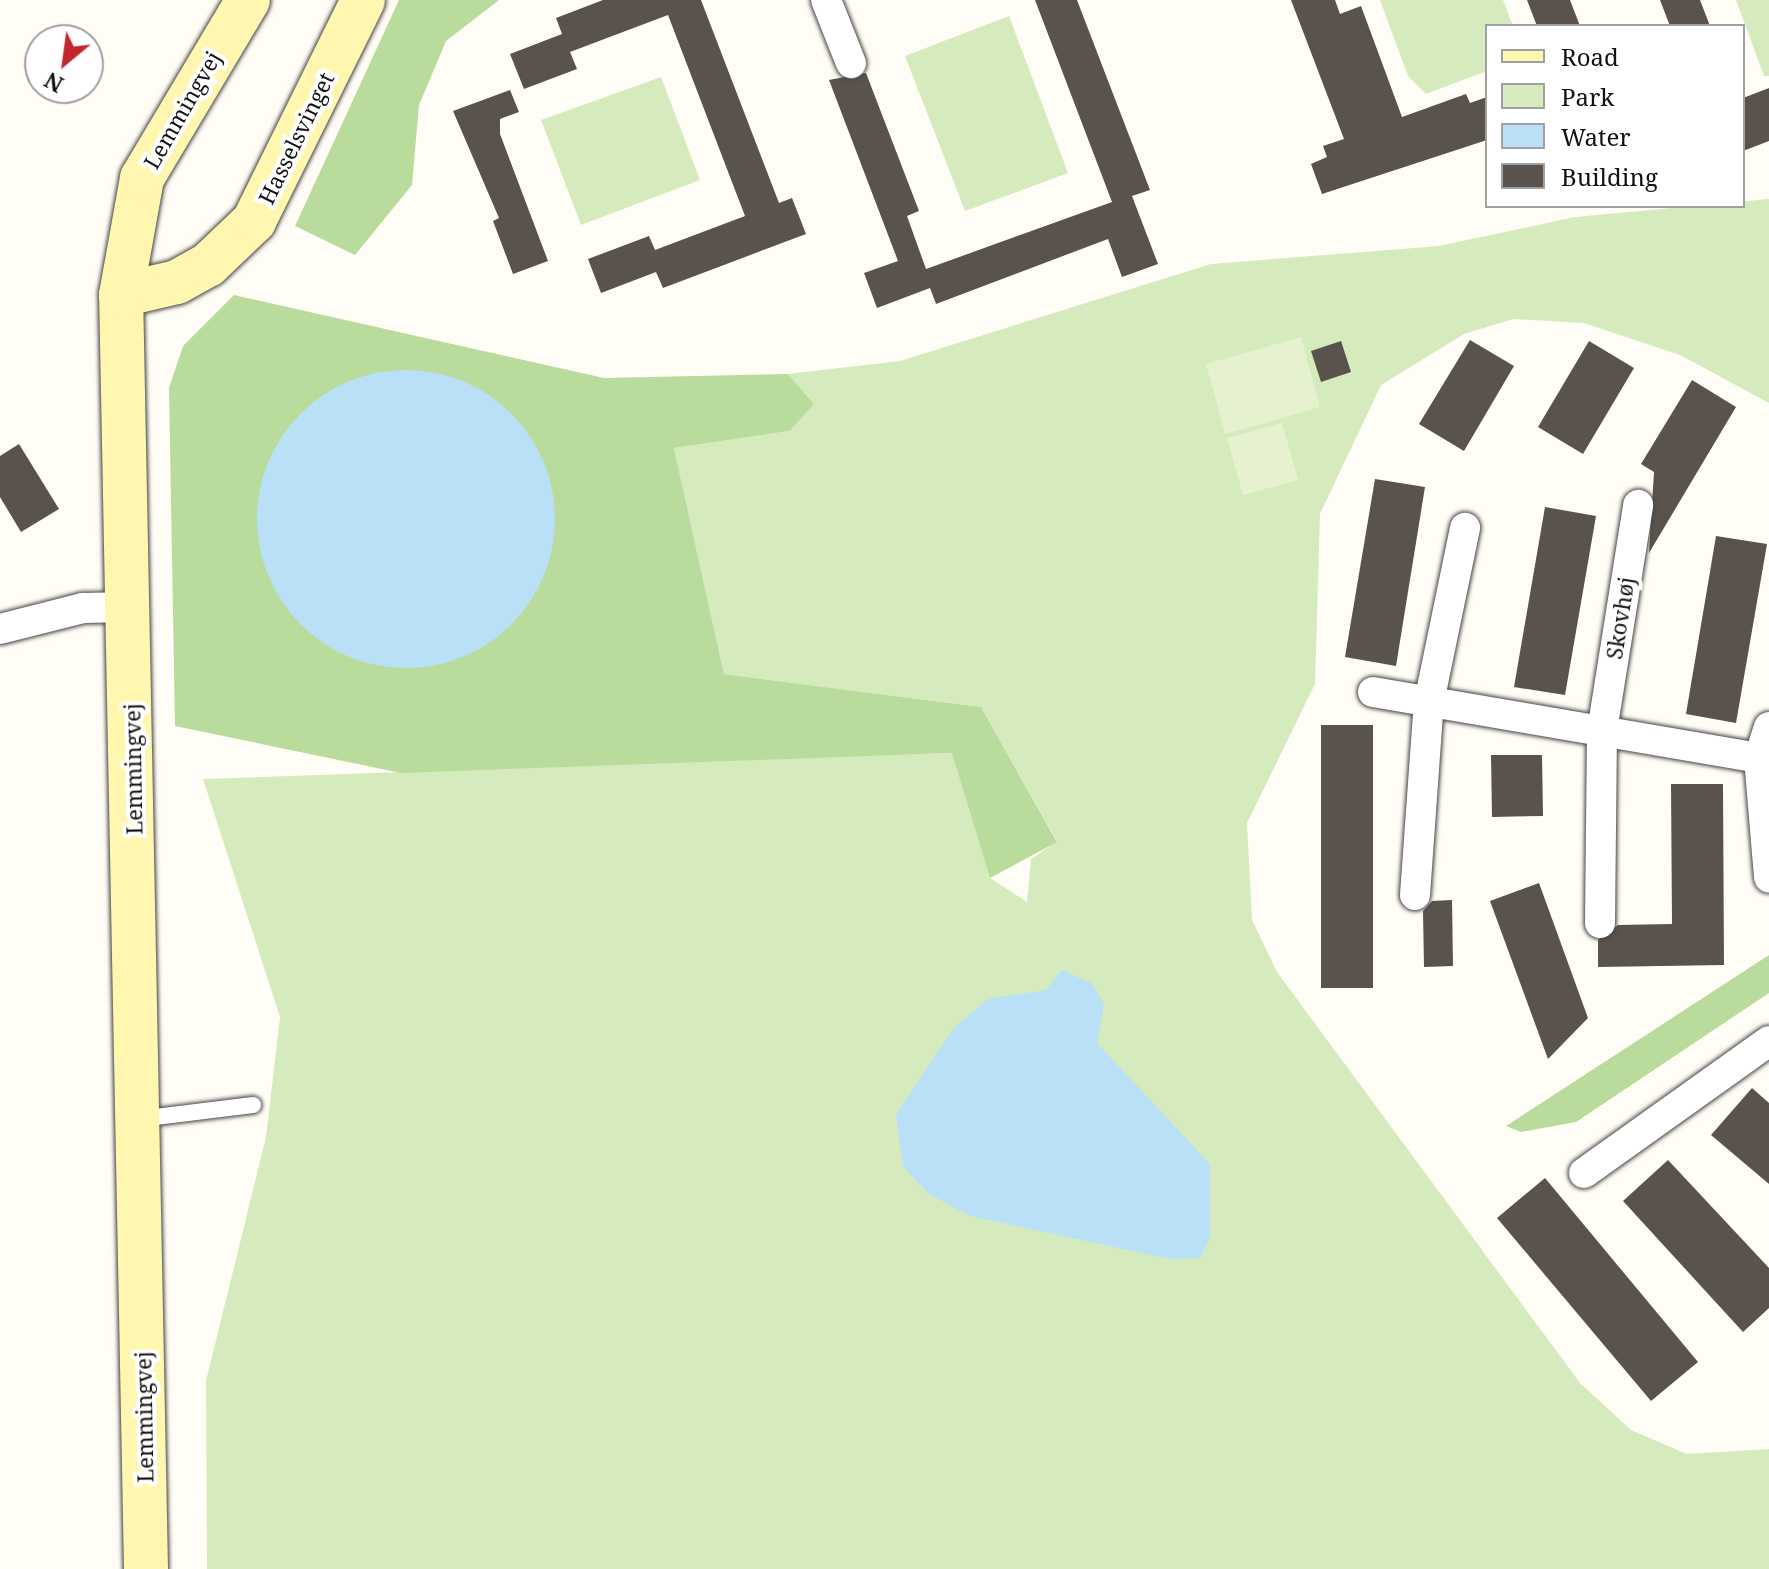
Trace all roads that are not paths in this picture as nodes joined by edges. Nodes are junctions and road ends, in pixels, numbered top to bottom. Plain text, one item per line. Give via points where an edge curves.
1 (248, 0) edge
2 (363, 0) edge
3 (826, 0) edge
4 (851, 63) dead end
5 (121, 295) junction
6 (1638, 505) dead end
7 (1465, 528) dead end
8 (130, 607) junction
9 (0, 629) edge
10 (1373, 692) dead end
11 (1429, 702) junction
12 (1769, 727) edge
13 (1602, 731) junction
14 (1764, 759) edge
15 (1769, 878) edge
16 (1415, 895) dead end
17 (1600, 923) dead end
18 (1769, 1041) edge
19 (253, 1105) dead end
20 (139, 1119) junction
21 (1584, 1173) dead end
22 (146, 1569) edge

1 - 5 street, Lemmingvej via 142,178
2 - 5 street, Hasselsvinget via 254,221 188,277
3 - 4 street
5 - 8 street, Lemmingvej
6 - 13 street, Skovhøj
7 - 11 street
8 - 9 street via 83,608
8 - 20 street, Lemmingvej
10 - 11 street
11 - 13 street
11 - 16 street
12 - 14 street
13 - 14 street
13 - 17 street, Skovhøj
14 - 15 street
18 - 21 street
19 - 20 lane
20 - 22 street, Lemmingvej

